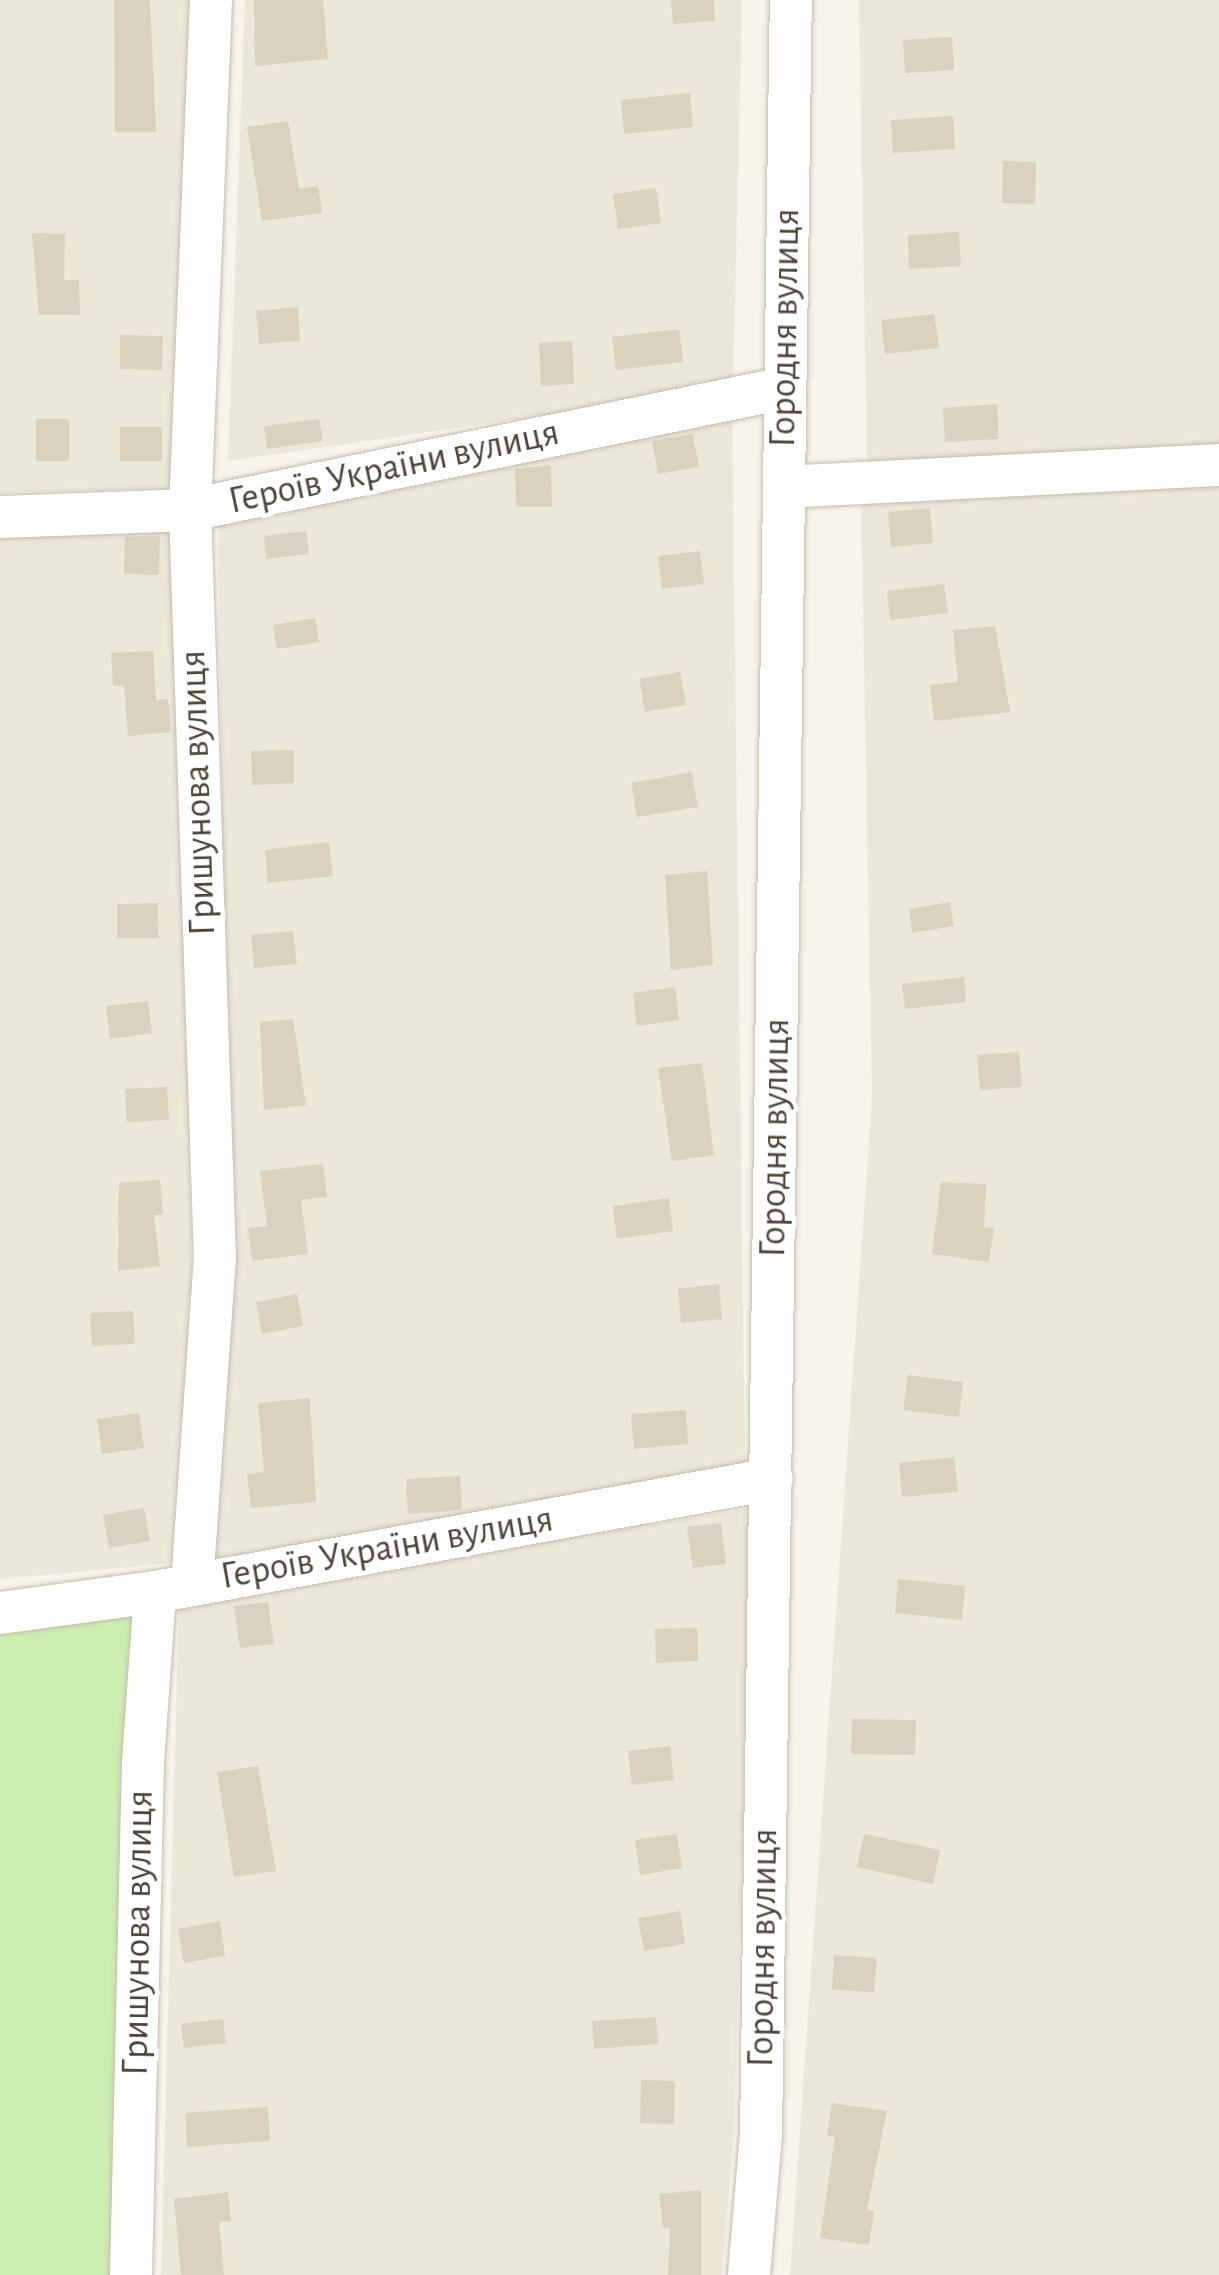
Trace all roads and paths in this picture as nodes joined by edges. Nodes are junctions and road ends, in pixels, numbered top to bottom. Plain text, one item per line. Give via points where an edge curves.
1 (211, 0) edge
2 (791, 0) edge
3 (785, 388) junction
4 (1219, 465) edge
5 (784, 487) junction
6 (190, 510) junction
7 (0, 517) edge
8 (772, 1479) junction
9 (174, 1588) junction
10 (0, 1613) edge
11 (131, 2275) edge
12 (749, 2275) edge

1 - 6 street, Гришунова вулиця
2 - 3 street, Городня вулиця
3 - 5 street, Городня вулиця
3 - 6 street, Героїв України вулиця
4 - 5 street
5 - 8 street, Городня вулиця
6 - 7 street, Героїв України вулиця
6 - 9 street, Гришунова вулиця via 216,1260
8 - 9 street, Героїв України вулиця
8 - 12 street, Городня вулиця via 761,2136
9 - 10 street, Героїв України вулиця
9 - 11 street, Гришунова вулиця via 144,1761

